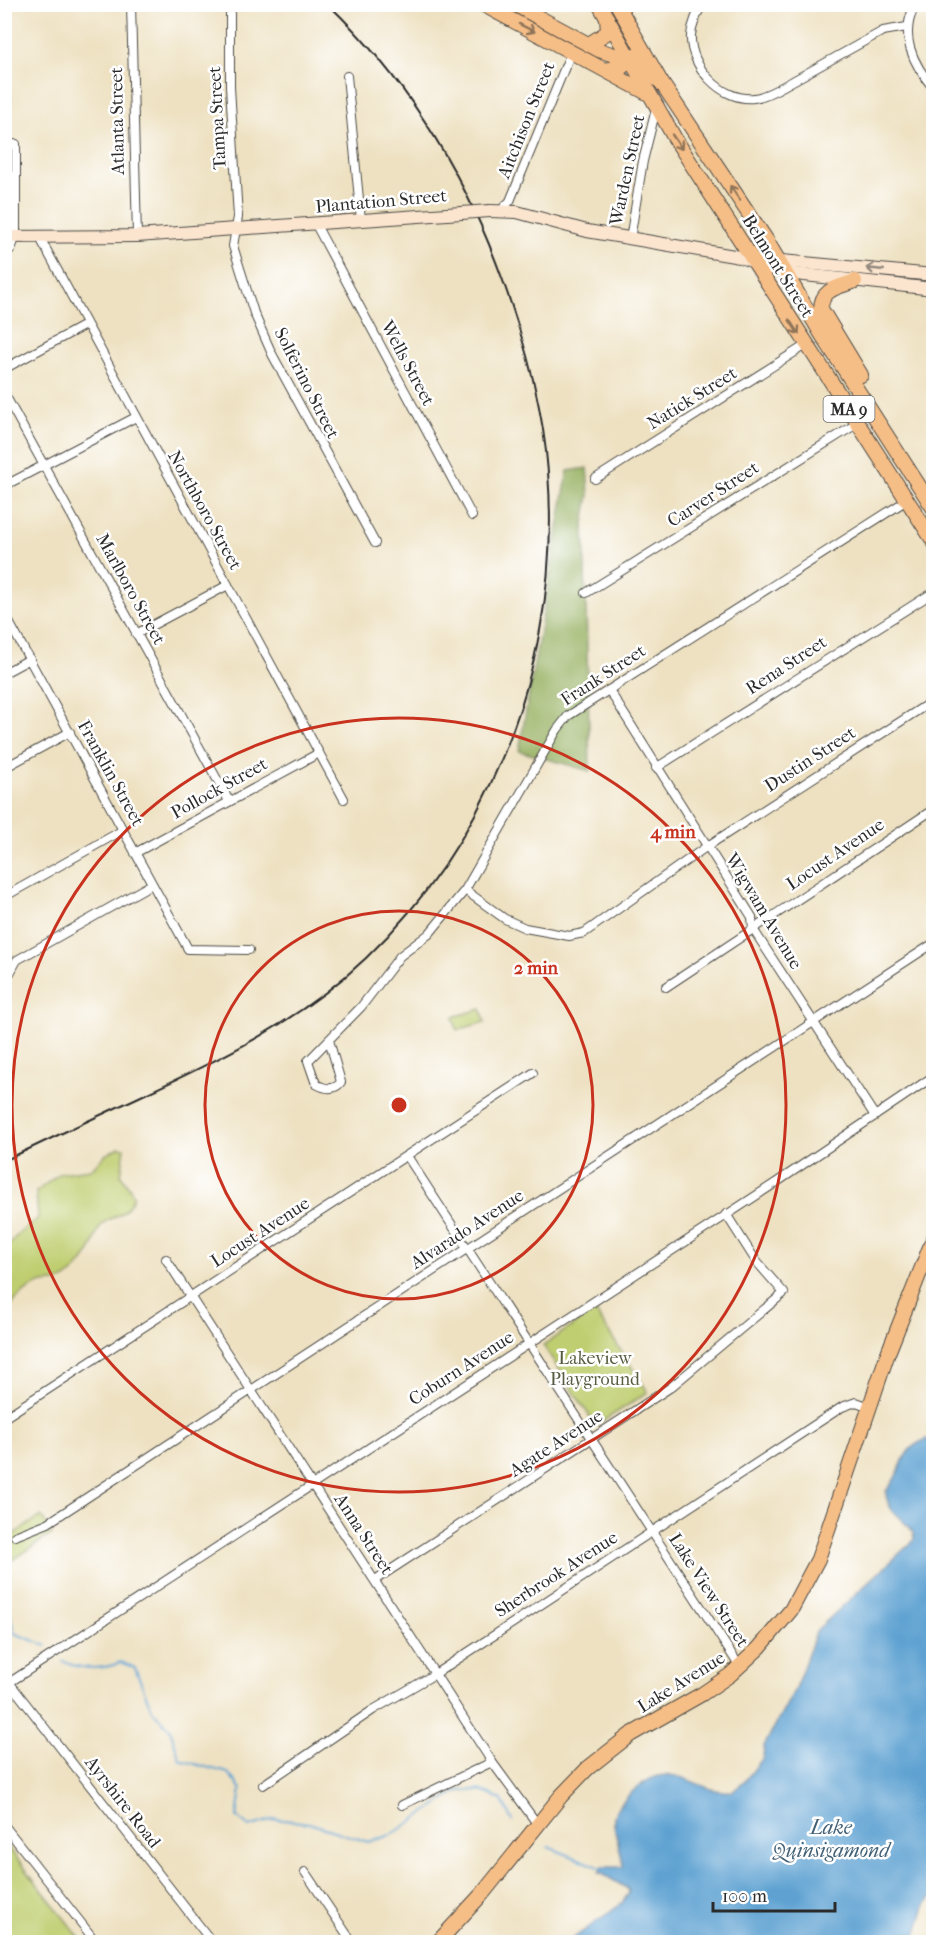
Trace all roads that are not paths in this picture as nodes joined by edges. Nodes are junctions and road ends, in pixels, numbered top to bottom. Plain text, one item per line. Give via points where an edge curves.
1 (131, 4) edge
2 (230, 4) edge
3 (482, 4) edge
4 (514, 4) edge
5 (617, 4) edge
6 (702, 4) edge
7 (916, 4) edge
8 (603, 10) edge
9 (907, 27) junction
10 (580, 44) junction
11 (642, 46) junction
12 (632, 61) junction
13 (605, 70) junction
14 (347, 76) dead end
15 (661, 82) junction
16 (933, 89) edge
17 (647, 93) junction
18 (656, 109) junction
19 (16, 144) dead end
20 (495, 211) junction
21 (361, 220) junction
22 (316, 225) junction
23 (235, 229) junction
24 (10, 236) edge
25 (39, 236) junction
26 (137, 236) junction
27 (630, 239) junction
28 (4, 254) edge
29 (778, 260) junction
30 (754, 262) junction
31 (786, 273) junction
32 (933, 275) edge
33 (855, 280) junction
34 (933, 289) edge
35 (85, 325) junction
36 (806, 345) junction
37 (4, 369) edge
38 (4, 393) edge
39 (136, 417) junction
40 (858, 423) junction
41 (896, 449) junction
42 (43, 466) junction
43 (595, 479) dead end
44 (4, 486) edge
45 (907, 500) junction
46 (933, 509) edge
47 (472, 516) dead end
48 (933, 542) edge
49 (375, 543) dead end
50 (228, 585) junction
51 (933, 592) edge
52 (586, 593) dead end
53 (4, 613) edge
54 (136, 634) junction
55 (30, 659) junction
56 (4, 673) edge
57 (609, 690) junction
58 (933, 700) edge
59 (70, 732) junction
60 (319, 753) junction
61 (4, 768) edge
62 (656, 768) junction
63 (344, 799) dead end
64 (229, 801) junction
65 (933, 809) edge
66 (123, 830) junction
67 (706, 847) junction
68 (135, 853) junction
69 (152, 884) junction
70 (465, 890) junction
71 (4, 897) edge
72 (753, 928) junction
73 (933, 943) edge
74 (249, 950) dead end
75 (10, 973) dead end
76 (666, 987) dead end
77 (813, 1022) junction
78 (329, 1040) junction
79 (533, 1073) dead end
80 (933, 1076) edge
81 (875, 1116) junction
82 (407, 1156) junction
83 (726, 1214) junction
84 (933, 1237) edge
85 (468, 1248) junction
86 (166, 1259) dead end
87 (190, 1297) junction
88 (529, 1343) junction
89 (250, 1391) junction
90 (870, 1407) junction
91 (5, 1418) edge
92 (591, 1440) junction
93 (312, 1485) junction
94 (651, 1532) junction
95 (15, 1536) dead end
96 (375, 1580) junction
97 (740, 1666) junction
98 (435, 1674) junction
99 (7, 1684) edge
100 (492, 1762) junction
101 (264, 1785) dead end
102 (402, 1804) dead end
103 (4, 1825) edge
104 (538, 1825) junction
105 (305, 1872) dead end
106 (96, 1942) edge
107 (212, 1942) edge
108 (352, 1942) edge
109 (438, 1942) edge

1 - 26 street, Atlanta Street
2 - 23 street, Tampa Street via 230,87 238,208
3 -> 10 main road
4 - 10 main road
5 - 11 main road, Belmont Street / MA 9
6 - 9 street via 692,29 693,50 710,80 725,92 740,97 762,96 883,31
7 - 9 street
8 - 10 main road via 608,32
8 - 12 main road, Belmont Street / MA 9
9 - 16 street via 917,65
10 - 12 main road
10 - 13 main road
10 - 20 street, Aitchison Street via 510,201
11 - 12 main road
11 - 15 main road, Belmont Street / MA 9
12 - 13 main road via 622,68
12 - 15 main road
12 - 17 main road, Belmont Street / MA 9
13 - 17 main road
14 - 21 street
29 -> 15 main road, Belmont Street / MA 9
17 - 18 main road, Belmont Street / MA 9
18 - 27 street, Warden Street
18 -> 30 main road, Belmont Street / MA 9
19 - 24 street
20 - 21 main road, Plantation Street, bridge
20 - 27 main road, Plantation Street
21 - 22 main road, Plantation Street
22 - 23 main road, Plantation Street
22 - 47 street, Wells Street
23 - 26 main road, Plantation Street
23 - 49 street, Solferino Street via 233,246 266,340
24 - 25 main road, Plantation Street
24 - 28 street via 11,249
25 - 26 main road, Plantation Street
25 - 35 street, Northboro Street
27 - 30 main road, Plantation Street
29 - 30 main road, Plantation Street
29 - 31 main road, Belmont Street / MA 9
32 -> 29 main road, Plantation Street
30 - 31 main road, Plantation Street
30 -> 36 main road, Belmont Street / MA 9
31 - 33 main road, Plantation Street
31 - 41 main road, Belmont Street / MA 9
33 - 34 main road, Plantation Street
33 - 41 main road via 828,292 821,309 893,428
35 - 37 street
35 - 39 street, Northboro Street
36 - 40 main road, Belmont Street / MA 9
36 - 43 street, Natick Street
38 - 42 street, Marlboro Street
39 - 42 street
39 - 50 street, Northboro Street
40 - 45 main road, Belmont Street / MA 9
40 - 52 street, Carver Street
41 - 46 main road, Belmont Street / MA 9
42 - 44 street
42 - 54 street, Marlboro Street
45 - 48 main road, Belmont Street / MA 9
45 - 57 street, Frank Street
50 - 54 street
50 - 60 street, Northboro Street
51 - 62 street, Rena Street
53 - 55 street, Franklin Street
54 - 64 street, Marlboro Street
55 - 56 street
55 - 59 street, Franklin Street
57 - 62 street, Wigwam Avenue
57 - 70 street, Frank Street via 573,712 557,730
58 - 67 street, Dustin Street
59 - 61 street
59 - 66 street, Franklin Street
60 - 63 street, Northboro Street
60 - 64 street, Pollock Street
62 - 67 street, Wigwam Avenue
64 - 68 street, Pollock Street
65 - 72 street, Locust Avenue
66 - 68 street, Franklin Street
66 - 71 street
67 - 70 street, Dustin Street via 592,929 579,934 563,935 518,925
67 - 72 street, Wigwam Avenue via 752,916
68 - 69 street, Franklin Street
69 - 74 street, Franklin Street via 188,949
69 - 75 street via 17,960
70 - 78 street, Frank Street via 429,934 400,956 361,1007
72 - 76 street, Locust Avenue
72 - 77 street, Wigwam Avenue
73 - 77 street, Alvarado Avenue
77 - 81 street, Wigwam Avenue
77 - 85 street, Alvarado Avenue
78 - 78 street, Frank Street via 341,1082 324,1088 316,1084 308,1061
79 - 82 street, Locust Avenue
80 - 81 street, Coburn Avenue
81 - 83 street, Coburn Avenue
82 - 85 street
82 - 87 street, Locust Avenue
83 - 88 street, Coburn Avenue
83 - 92 street, Agate Avenue via 756,1261 784,1293 671,1387
84 - 90 main road, Lake Avenue
85 - 88 street
85 - 89 street, Alvarado Avenue
86 - 87 street, Anna Street
87 - 89 street, Anna Street
87 - 91 street, Locust Avenue
88 - 92 street
88 - 93 street, Coburn Avenue
89 - 93 street, Anna Street
89 - 95 street, Alvarado Avenue via 48,1523
90 - 94 street, Sherbrook Avenue via 856,1402 842,1407
90 - 97 main road, Lake Avenue via 806,1585 784,1620
92 - 94 street, Lake View Street
92 - 96 street, Agate Avenue
93 - 96 street, Anna Street
93 - 99 street, Coburn Avenue
94 - 97 street, Lake View Street
94 - 98 street, Sherbrook Avenue
96 - 98 street, Anna Street
97 - 104 main road, Lake Avenue via 603,1755
98 - 100 street, Anna Street
98 - 101 street, Sherbrook Avenue via 373,1710
99 - 107 street, Ayrshire Road
100 - 102 street
100 - 104 street, Anna Street
103 - 106 street
104 - 109 main road, Lake Avenue
105 - 108 street

